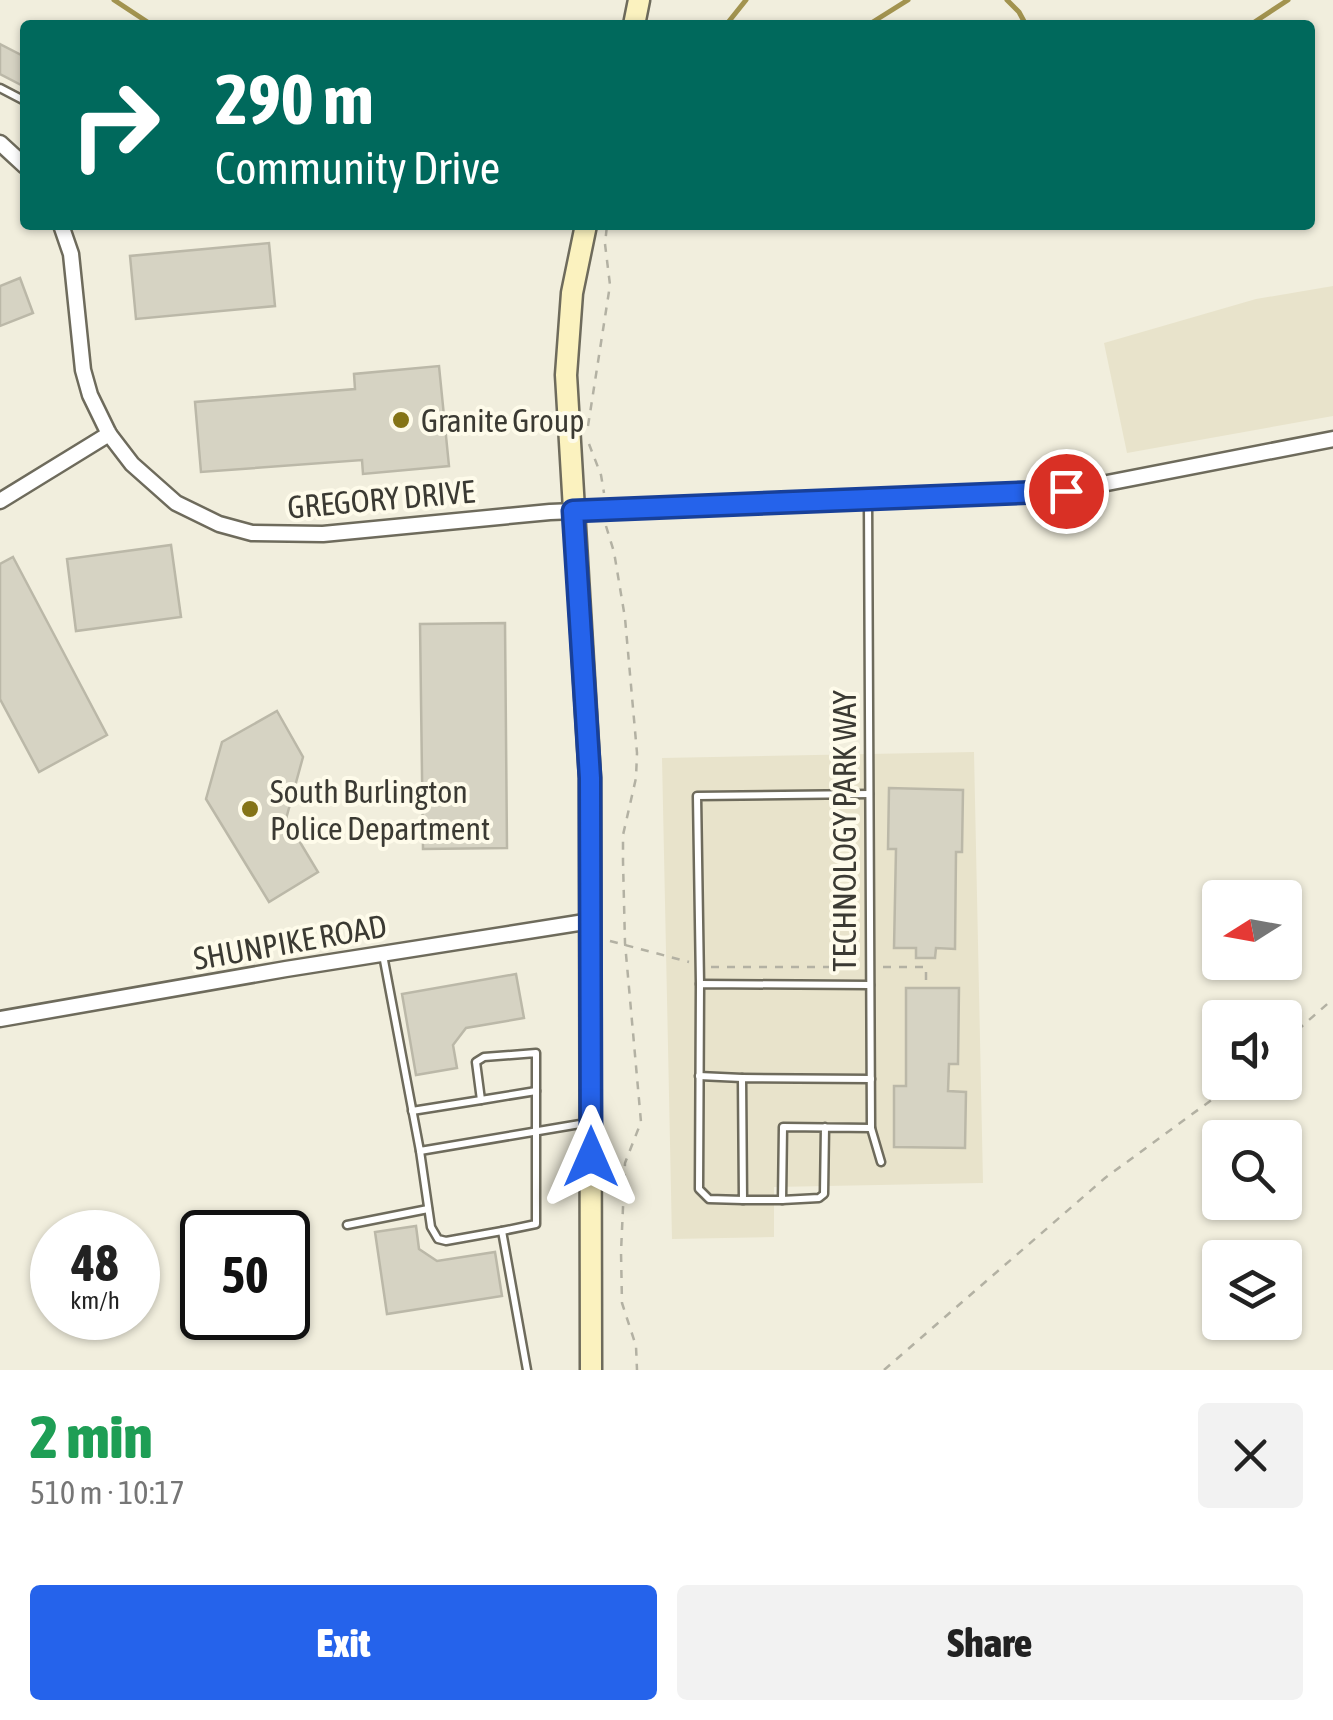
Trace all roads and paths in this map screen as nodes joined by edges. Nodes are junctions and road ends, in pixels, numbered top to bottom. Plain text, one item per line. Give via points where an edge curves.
1 (0, 143) edge
2 (20, 161) edge
3 (63, 230) edge
4 (585, 230) edge
5 (606, 230) edge
6 (109, 434) junction
7 (1333, 439) edge
8 (868, 499) junction
9 (0, 501) edge
10 (605, 510) junction
11 (573, 511) junction
12 (869, 794) junction
13 (590, 922) junction
14 (604, 940) dead end
15 (625, 942) junction
16 (383, 954) junction
17 (691, 962) dead end
18 (710, 966) dead end
19 (860, 967) dead end
20 (882, 967) dead end
21 (700, 984) junction
22 (870, 986) junction
23 (926, 988) dead end
24 (1333, 1000) edge
25 (0, 1019) edge
26 (1302, 1026) edge
27 (699, 1076) junction
28 (742, 1078) junction
29 (870, 1079) junction
30 (536, 1091) junction
31 (480, 1100) junction
32 (1211, 1100) edge
33 (412, 1111) junction
34 (591, 1122) junction
35 (825, 1127) junction
36 (871, 1128) junction
37 (538, 1130) junction
38 (420, 1151) junction
39 (881, 1162) dead end
40 (743, 1200) junction
41 (782, 1200) junction
42 (428, 1209) junction
43 (348, 1225) dead end
44 (502, 1231) junction
45 (526, 1370) edge
46 (591, 1370) edge
47 (637, 1370) edge
48 (884, 1370) edge

1 - 2 street
3 - 6 street, GREGORY DRIVE via 83,370
4 - 11 main road via 566,356
5 - 10 path via 610,285 587,431
6 - 9 street
6 - 11 street, GREGORY DRIVE via 176,503 252,533 323,534
7 - 8 street, GREGORY DRIVE via 1066,491
8 - 10 street, GREGORY DRIVE
8 - 12 lane, TECHNOLOGY PARK WAY
10 - 11 street, GREGORY DRIVE
10 - 15 path via 625,618 637,754 623,834
11 - 13 main road via 588,730
12 - 21 lane via 697,796
12 - 22 lane, TECHNOLOGY PARK WAY
13 - 16 street, SHUNPIKE ROAD
13 - 34 main road
14 - 15 path
15 - 17 path
15 - 47 path via 641,1122 625,1163 622,1303
16 - 25 street, SHUNPIKE ROAD
16 - 33 lane
18 - 19 path
20 - 23 path via 926,967
21 - 22 lane
21 - 27 lane
22 - 29 lane, TECHNOLOGY PARK WAY
24 - 26 path
27 - 28 lane
27 - 40 lane via 699,1189 709,1199
28 - 29 lane
28 - 40 lane
29 - 36 lane, TECHNOLOGY PARK WAY
30 - 31 lane
30 - 31 lane via 536,1053 484,1057 476,1062
30 - 37 lane
31 - 33 lane
32 - 48 path via 1105,1178
33 - 38 lane
34 - 37 lane
34 - 46 main road
35 - 36 lane
35 - 41 lane via 824,1194
35 - 41 lane via 783,1127
36 - 39 lane, TECHNOLOGY PARK WAY
37 - 38 lane
37 - 44 lane via 536,1224
38 - 42 lane
40 - 41 lane
42 - 43 lane
42 - 44 lane via 438,1239
44 - 45 lane

